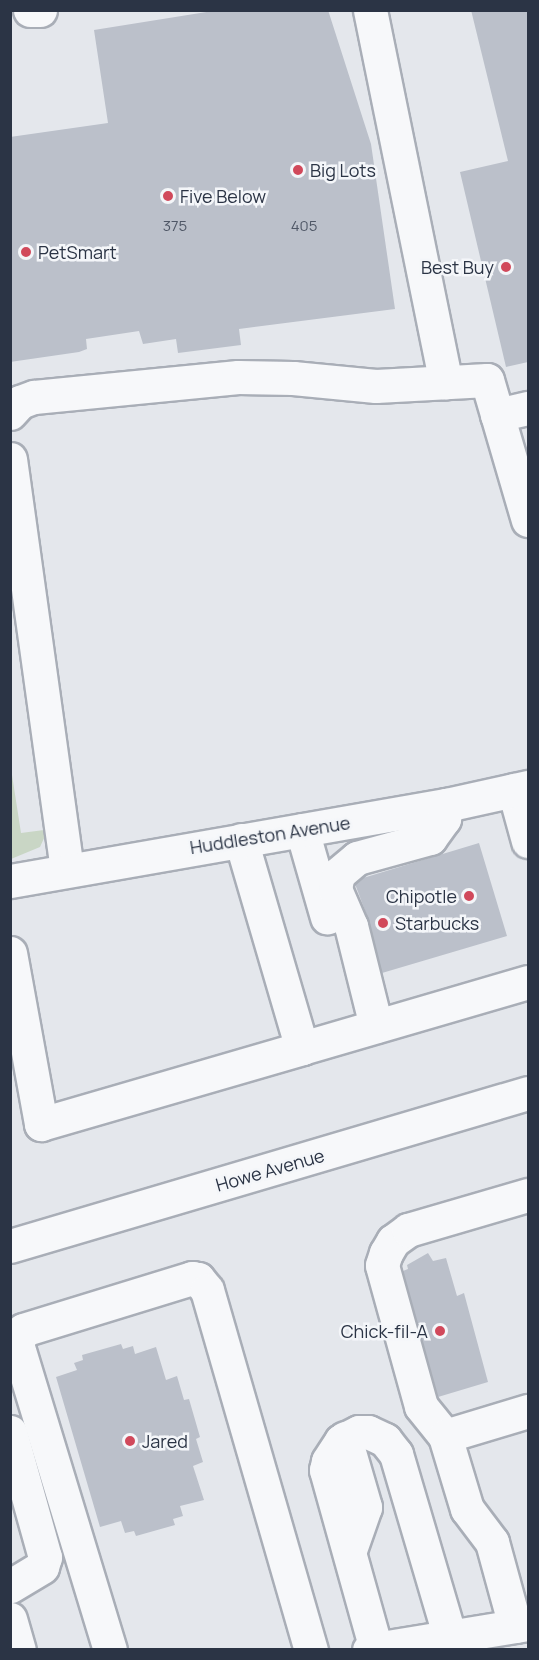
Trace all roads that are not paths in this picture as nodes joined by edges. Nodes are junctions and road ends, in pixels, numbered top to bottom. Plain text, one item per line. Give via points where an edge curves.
1 (30, 10) edge
2 (40, 10) edge
3 (370, 10) edge
4 (446, 382) junction
5 (513, 412) edge
6 (10, 413) edge
7 (10, 459) edge
8 (528, 520) edge
9 (521, 789) edge
10 (446, 805) junction
11 (302, 830) junction
12 (241, 840) junction
13 (528, 841) edge
14 (67, 870) junction
15 (10, 881) edge
16 (10, 953) edge
17 (528, 981) edge
18 (368, 1028) junction
19 (302, 1048) junction
20 (528, 1093) edge
21 (528, 1196) edge
22 (10, 1246) edge
23 (528, 1411) edge
24 (10, 1432) edge
25 (445, 1436) junction
26 (10, 1586) edge
27 (10, 1619) edge
28 (522, 1625) edge
29 (450, 1637) junction
30 (372, 1649) edge
31 (19, 1650) edge
32 (110, 1650) edge
33 (311, 1650) edge

1 - 2 street
3 - 4 street
4 - 5 street via 487,381
4 - 6 street via 376,386 293,378 237,378 34,397 20,402
5 - 8 street
7 - 14 street
9 - 10 street, Huddleston Avenue
9 - 13 street
10 - 11 street, Huddleston Avenue
10 - 18 street via 444,819 430,838 357,858 339,874 335,889 351,926
11 - 12 street, Huddleston Avenue
11 - 18 street
12 - 14 street, Huddleston Avenue
12 - 19 street
14 - 15 street, Huddleston Avenue
16 - 19 street via 41,1124
17 - 18 street
18 - 19 street
20 - 22 street, Howe Avenue
21 - 25 street via 408,1230 393,1241 386,1253 382,1265 421,1406
23 - 25 street
24 - 26 street via 45,1557 42,1567
25 - 28 street via 467,1509 492,1542
27 - 31 street
28 - 29 street
29 - 30 street
29 - 30 street via 396,1455 385,1440 359,1432 345,1438 333,1451 326,1470 350,1550
32 - 33 street via 17,1343 24,1330 192,1278 207,1290

